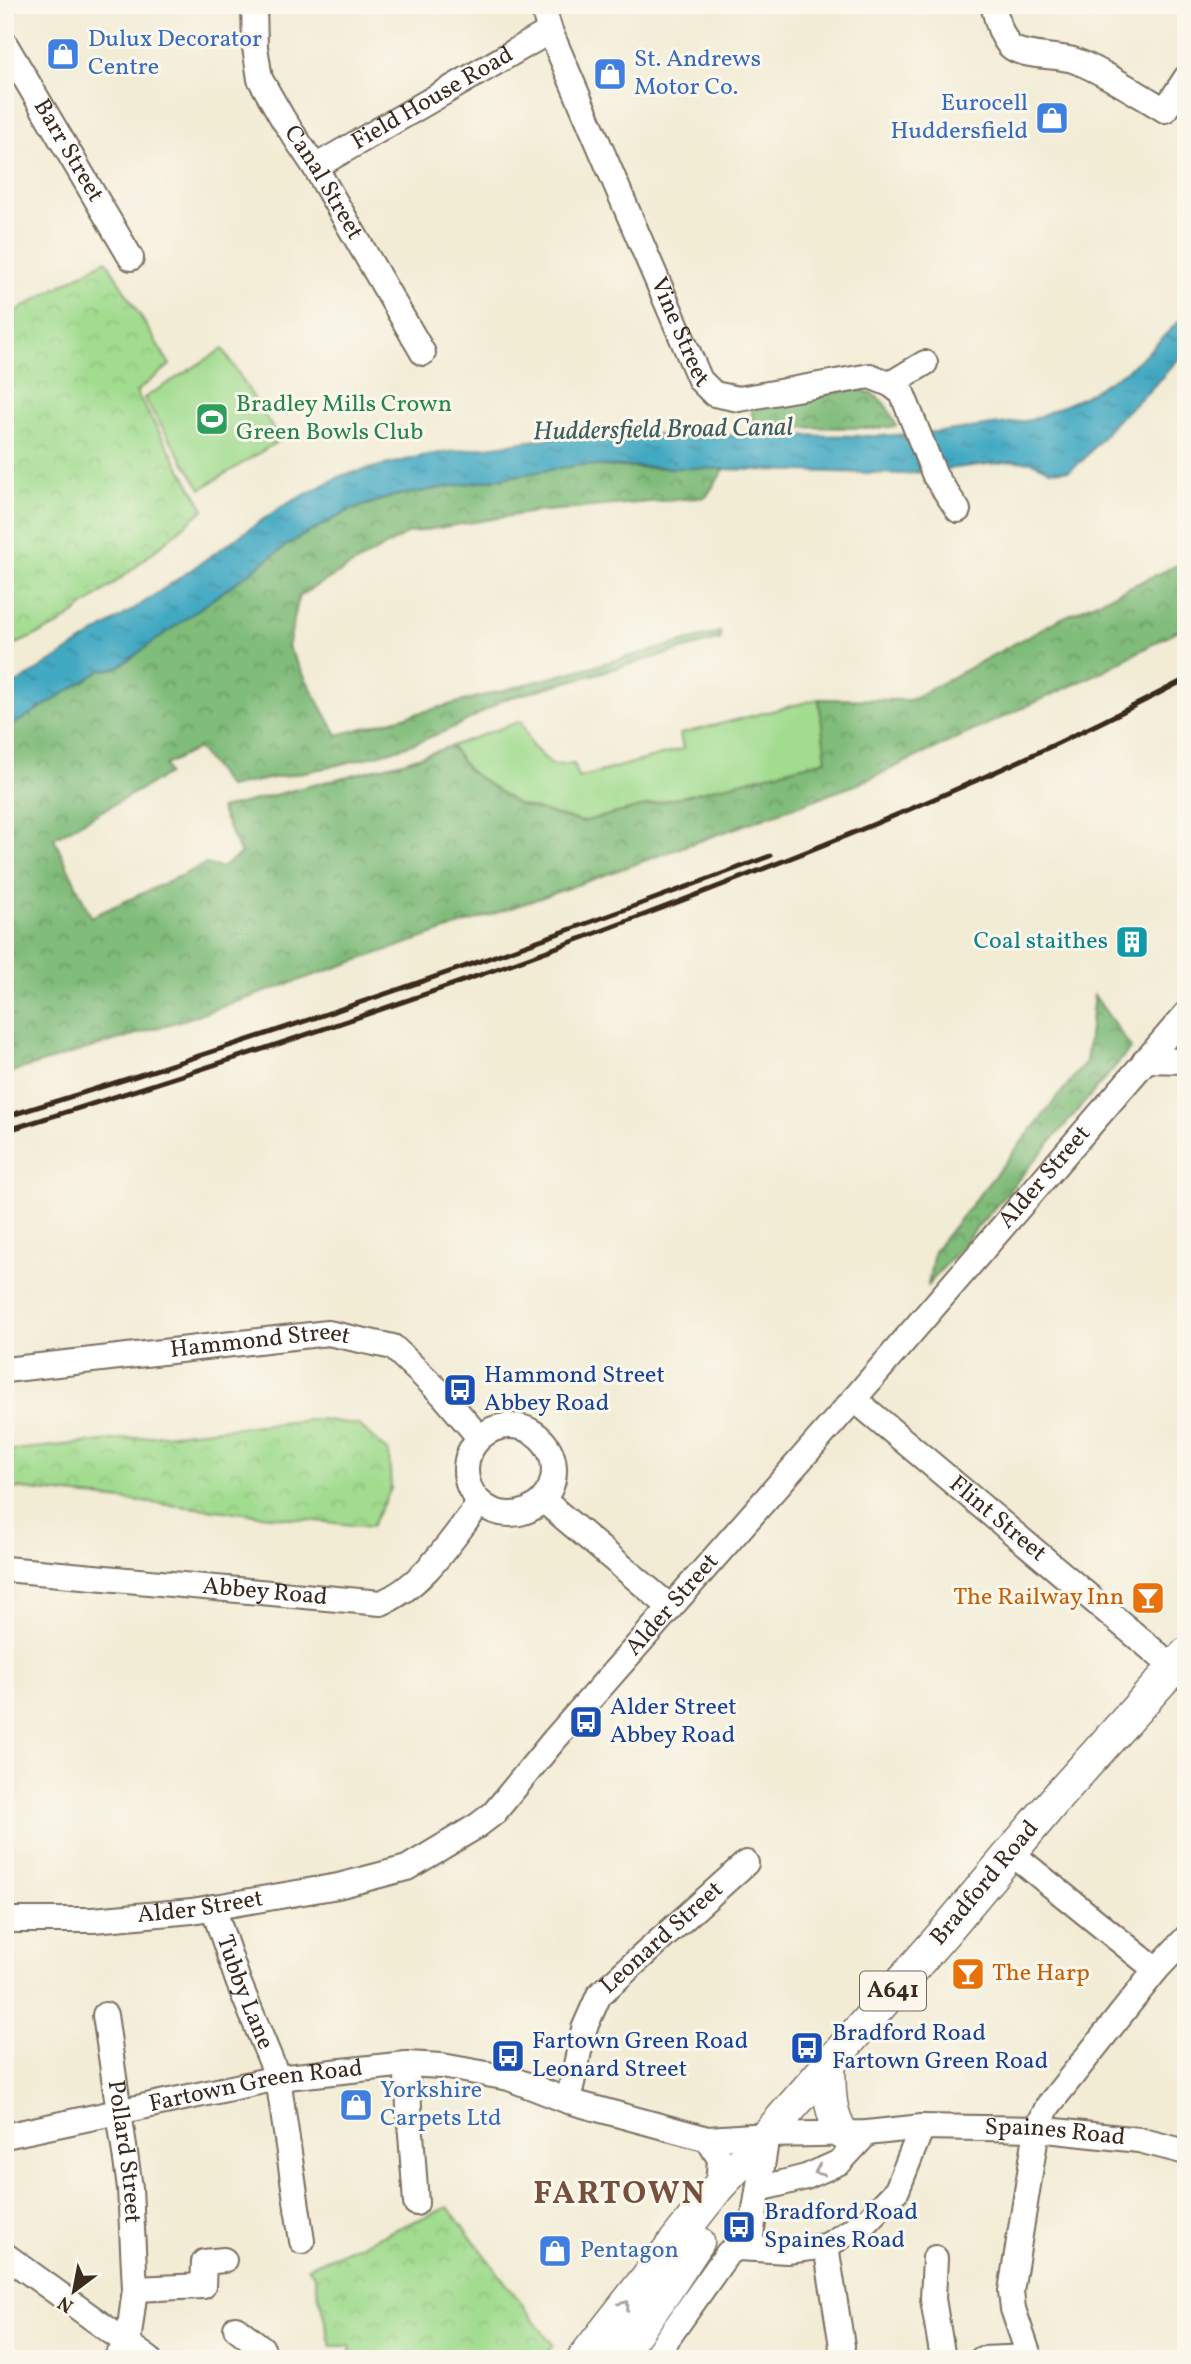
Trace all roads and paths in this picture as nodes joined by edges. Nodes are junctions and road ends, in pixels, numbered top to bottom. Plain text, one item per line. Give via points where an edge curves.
1 (254, 5) edge
2 (542, 5) edge
3 (993, 5) edge
4 (550, 31) junction
5 (5, 44) edge
6 (1186, 78) edge
7 (315, 167) junction
8 (131, 258) dead end
9 (423, 352) dead end
10 (925, 363) dead end
11 (890, 384) junction
12 (958, 510) dead end
13 (1186, 1014) edge
14 (1145, 1060) junction
15 (1186, 1061) edge
16 (5, 1370) edge
17 (854, 1399) junction
18 (478, 1436) junction
19 (543, 1500) junction
20 (481, 1503) junction
21 (5, 1569) edge
22 (670, 1607) junction
23 (1182, 1667) edge
24 (1013, 1849) junction
25 (746, 1863) dead end
26 (214, 1907) junction
27 (5, 1920) edge
28 (1186, 1938) edge
29 (1156, 1970) junction
30 (106, 2015) dead end
31 (406, 2064) junction
32 (829, 2064) junction
33 (278, 2078) junction
34 (568, 2101) junction
35 (120, 2112) junction
36 (922, 2127) junction
37 (1037, 2129) junction
38 (854, 2133) junction
39 (767, 2135) junction
40 (5, 2136) edge
41 (708, 2139) junction
42 (1186, 2152) edge
43 (718, 2187) junction
44 (759, 2189) junction
45 (416, 2203) dead end
46 (302, 2241) dead end
47 (827, 2246) junction
48 (749, 2248) junction
49 (5, 2255) edge
50 (934, 2258) dead end
51 (224, 2260) dead end
52 (135, 2289) junction
53 (236, 2328) dead end
54 (122, 2351) edge
55 (1030, 2358) edge
56 (149, 2359) edge
57 (265, 2359) edge
58 (583, 2359) edge
59 (617, 2359) edge
60 (653, 2359) edge
61 (840, 2359) edge
62 (943, 2359) edge
63 (982, 2359) edge

1 - 7 street, Canal Street via 260,79
2 - 4 street, Vine Street
3 - 6 street via 1010,47 1075,61 1165,110
4 - 7 street, Field House Road
4 - 11 street, Vine Street via 700,380 714,394 738,400 870,376
5 - 8 street, Barr Street
7 - 9 street, Canal Street
10 - 11 street
11 - 12 street via 902,393 935,476
13 - 14 street, Alder Street
14 - 15 street
14 - 17 street, Alder Street
16 - 18 street, Hammond Street via 328,1333 393,1347
17 - 22 street, Alder Street
17 - 23 street, Flint Street
18 - 19 street via 508,1425 539,1436 552,1455 554,1471
18 - 20 street via 465,1464 466,1479
19 - 20 street via 518,1514 502,1514
19 - 22 street
20 - 21 street, Abbey Road via 424,1572 400,1596 382,1603
22 - 26 street, Alder Street via 494,1813 477,1826 407,1868 338,1886
23 - 24 main road, Bradford Road / A641
24 - 29 street
24 - 32 main road, Bradford Road / A641
25 - 34 street, Leonard Street via 599,1996 584,2029
26 - 27 street, Alder Street via 93,1920
26 - 33 street, Tubby Lane
28 - 29 street
29 - 37 street via 1048,2106
30 - 35 street, Pollard Street
31 - 33 street, Fartown Green Road
31 - 34 street, Fartown Green Road via 509,2078
31 - 45 street
32 - 38 main road via 833,2118
32 - 39 main road, Bradford Road / A641
33 - 35 street, Fartown Green Road
33 - 46 street, Tubby Lane
34 - 41 street, Fartown Green Road
35 - 40 street, Fartown Green Road
35 - 52 street, Pollard Street via 130,2188
36 - 37 street, Spaines Road
36 - 38 street, Spaines Road
36 - 47 street via 897,2190 867,2221
37 - 42 street, Spaines Road via 1139,2140
37 - 55 street via 1011,2291
38 - 39 street, Spaines Road
38 -> 44 street via 841,2162
39 - 41 street, Fartown Green Road
39 - 43 main road, A641
39 - 44 street
39 - 59 main road, A641
41 - 43 street via 720,2159
58 -> 43 main road, A641
44 - 48 street
47 - 48 street via 788,2251
47 - 61 street
48 - 60 street via 728,2253
49 - 54 street
50 - 62 street via 933,2299
51 - 52 street via 204,2262 203,2286
52 - 54 street, Pollard Street
53 - 57 street via 262,2348
54 - 56 street
55 - 63 street

